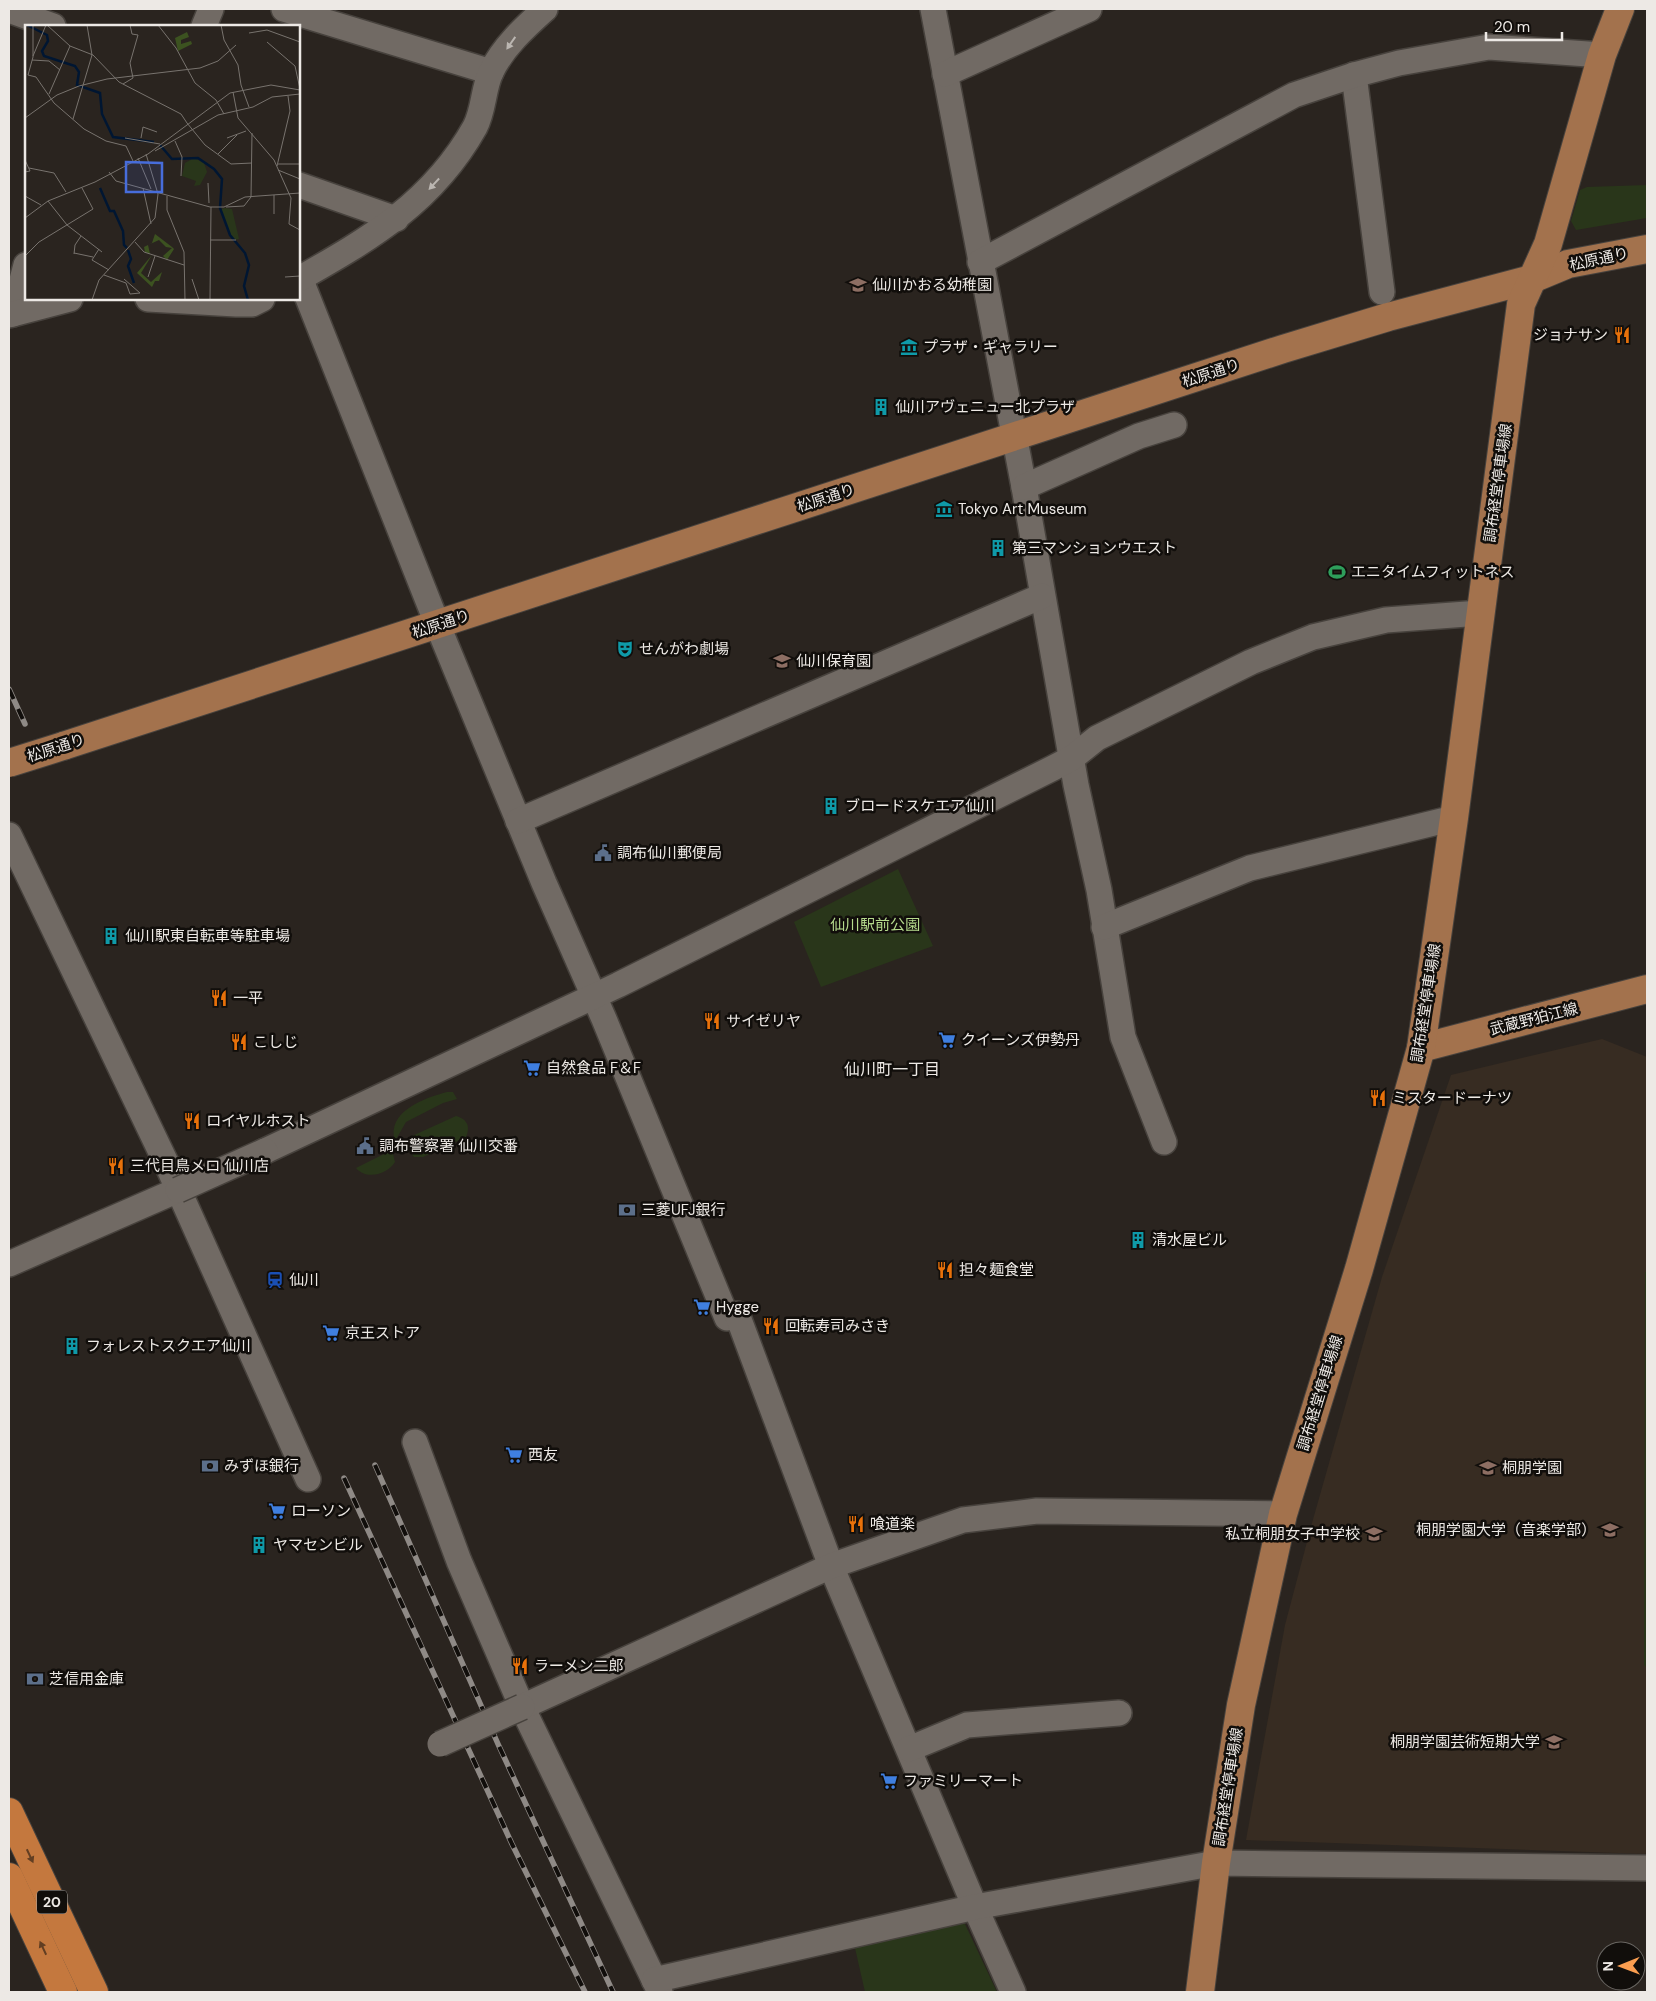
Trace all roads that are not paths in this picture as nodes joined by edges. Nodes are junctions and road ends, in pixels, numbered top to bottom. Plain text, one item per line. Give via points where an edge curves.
1 (211, 9) edge
2 (284, 9) edge
3 (545, 9) edge
4 (933, 9) edge
5 (1089, 9) edge
6 (1620, 9) edge
7 (9, 10) edge
8 (50, 25) edge
9 (204, 25) edge
10 (1602, 55) junction
11 (491, 72) junction
12 (945, 74) junction
13 (1354, 75) junction
14 (300, 185) edge
15 (396, 219) junction
16 (1647, 249) edge
17 (980, 262) junction
18 (25, 268) edge
19 (300, 279) edge
20 (1532, 279) junction
21 (1382, 292) dead end
22 (66, 300) edge
23 (194, 300) edge
24 (260, 300) edge
25 (11, 314) edge
26 (1174, 425) dead end
27 (1014, 438) junction
28 (1024, 488) junction
29 (1042, 596) junction
30 (1480, 613) junction
31 (438, 626) junction
32 (1072, 758) junction
33 (9, 763) edge
34 (1454, 818) junction
35 (518, 821) junction
36 (9, 835) edge
37 (1104, 927) junction
38 (1647, 989) edge
39 (594, 996) junction
40 (1421, 1048) junction
41 (1164, 1142) dead end
42 (178, 1190) junction
43 (9, 1264) edge
44 (415, 1442) dead end
45 (308, 1479) dead end
46 (1283, 1514) junction
47 (831, 1566) junction
48 (522, 1707) junction
49 (1119, 1713) dead end
50 (440, 1744) dead end
51 (909, 1749) junction
52 (9, 1812) edge
53 (1216, 1863) junction
54 (1647, 1868) edge
55 (11, 1887) edge
56 (975, 1908) junction
57 (657, 1986) edge
58 (64, 1992) edge
59 (94, 1992) edge
60 (1013, 1992) edge
61 (1200, 1992) edge

1 - 9 street
2 - 11 street
3 -> 11 street via 518,33
4 - 12 street
5 - 12 street
6 - 10 main road, 調布経堂停車場線
7 - 8 street
10 - 13 street via 1489,47 1399,63
10 - 20 main road, 調布経堂停車場線 via 1548,244
11 -> 15 street via 476,126 437,182
12 - 17 street
13 - 17 street via 1294,95
13 - 21 street
14 - 15 street
15 - 19 street
16 - 20 main road, 松原通り via 1568,264
17 - 27 street
18 - 25 street
19 - 31 street
20 - 27 main road, 松原通り via 1388,317
20 - 30 main road, 調布経堂停車場線 via 1521,304
22 - 25 street
23 - 24 street via 252,304
26 - 28 street via 1139,436
27 - 28 street
27 - 31 main road, 松原通り
28 - 29 street
29 - 32 street
29 - 35 street
30 - 32 street via 1386,620 1313,637 1251,662 1097,738
30 - 34 main road, 調布経堂停車場線
31 - 33 main road, 松原通り, bridge
31 - 35 street
32 - 37 street
32 - 39 street
34 - 37 street via 1250,868
34 - 40 main road, 調布経堂停車場線
35 - 39 street
36 - 42 street
37 - 41 street via 1123,1036
38 - 40 main road, 武蔵野狛江線
39 - 42 street, bridge
39 - 47 street via 732,1316
40 - 46 main road, 調布経堂停車場線 via 1359,1269
42 - 43 street
42 - 45 street
44 - 48 street via 459,1561
46 - 47 street via 1028,1512 963,1520
46 - 53 main road, 調布経堂停車場線 via 1241,1705
47 - 48 street
47 - 51 street
48 - 50 street, bridge
48 - 57 street
49 - 51 street via 967,1725
51 - 56 street
52 -> 59 highway, 20
53 - 54 street
53 - 56 street
53 - 61 main road, 調布経堂停車場線
58 -> 55 highway, 20
56 - 57 street
56 - 60 street

